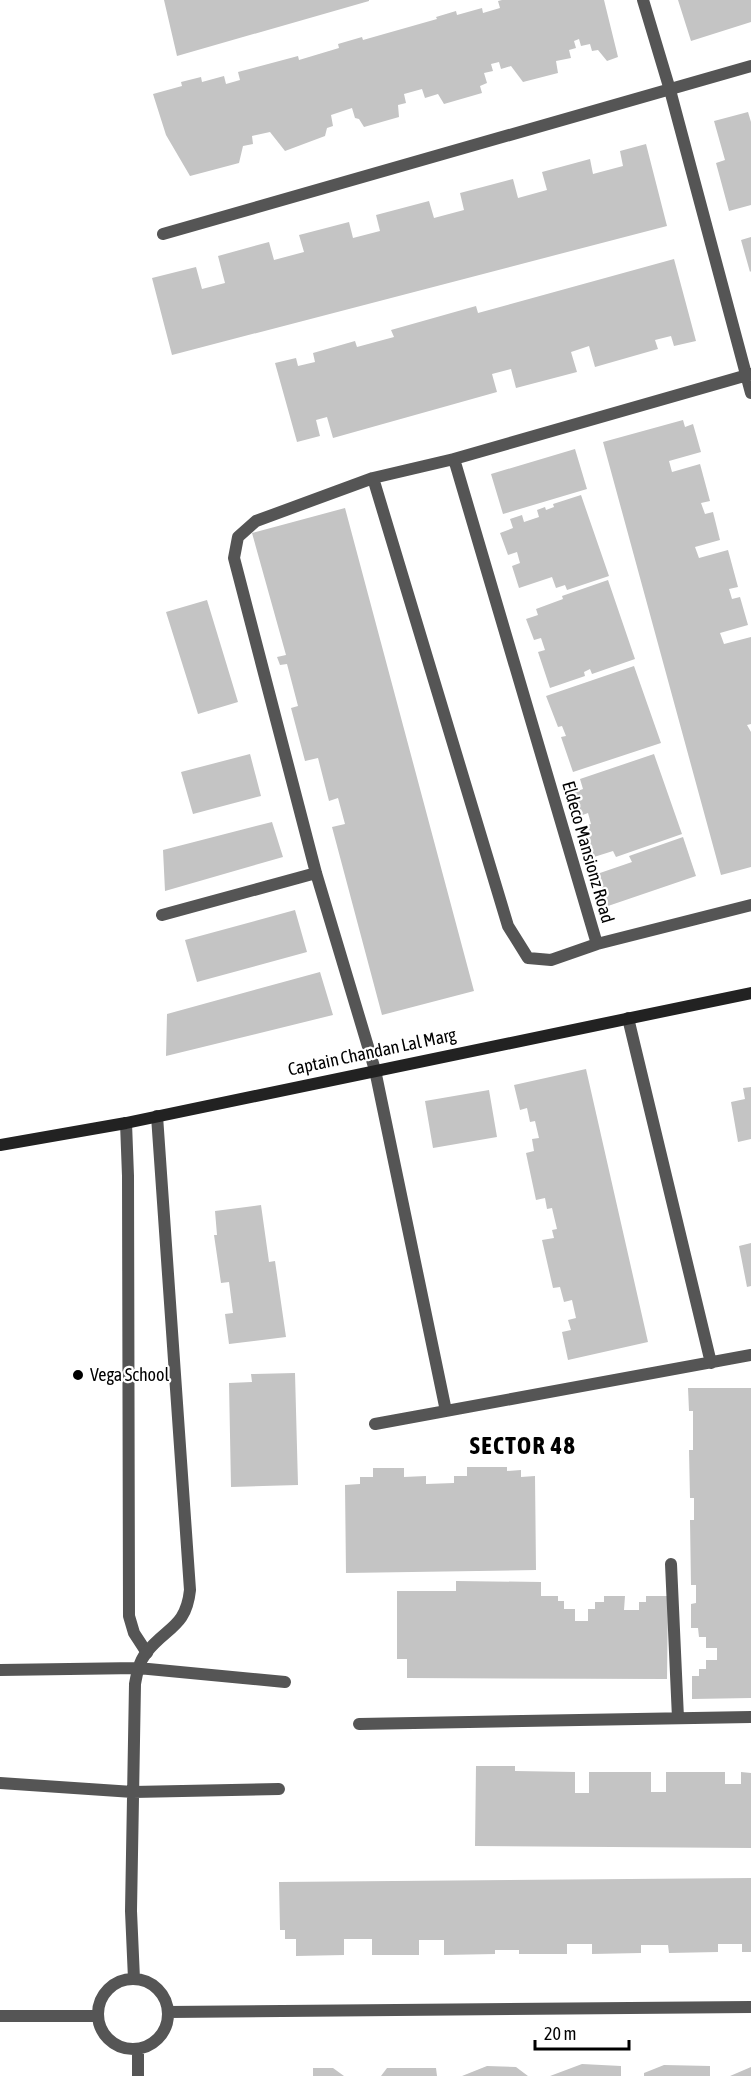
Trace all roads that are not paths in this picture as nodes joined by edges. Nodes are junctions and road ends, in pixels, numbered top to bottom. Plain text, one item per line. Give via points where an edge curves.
1 (643, 0) edge
2 (751, 66) edge
3 (670, 90) junction
4 (163, 234) dead end
5 (748, 375) edge
6 (751, 393) edge
7 (454, 459) junction
8 (373, 477) junction
9 (316, 873) junction
10 (751, 905) edge
11 (162, 915) dead end
12 (597, 944) junction
13 (751, 993) edge
14 (628, 1018) junction
15 (375, 1070) junction
16 (157, 1116) junction
17 (126, 1123) junction
18 (0, 1145) edge
19 (751, 1355) edge
20 (711, 1363) junction
21 (446, 1412) junction
22 (375, 1424) dead end
23 (671, 1564) dead end
24 (147, 1653) junction
25 (138, 1668) junction
26 (0, 1670) edge
27 (285, 1682) dead end
28 (751, 1717) edge
29 (678, 1718) junction
30 (359, 1724) dead end
31 (0, 1783) edge
32 (279, 1789) dead end
33 (133, 1792) junction
34 (134, 1979) junction
35 (751, 2007) edge
36 (168, 2012) junction
37 (0, 2016) edge
38 (97, 2016) junction
39 (138, 2050) junction
40 (138, 2076) edge

1 - 3 street
2 - 3 street
3 - 4 street
3 - 5 street
5 - 6 street
5 - 7 street
7 - 8 street
7 - 12 street, Eldeco Mansionz Road
8 - 9 street via 256,520 238,537 234,558
8 - 12 street, Eldeco Mansionz Road via 508,926 528,958 551,960
9 - 11 street
9 - 15 street
10 - 12 street
13 - 14 street, Captain Chandan Lal Marg
14 - 15 street, Captain Chandan Lal Marg
14 - 20 street
15 - 16 street, Captain Chandan Lal Marg
15 - 21 street
16 - 17 street, Captain Chandan Lal Marg
16 - 24 street via 190,1590 181,1619
17 - 18 street, Captain Chandan Lal Marg
17 - 24 street via 129,1616 134,1634
19 - 20 street
20 - 21 street
21 - 22 street
23 - 29 street
24 - 25 street
25 - 26 street
25 - 27 street
25 - 33 street
28 - 29 street
29 - 30 street
31 - 33 street
32 - 33 street
33 - 34 street
34 - 36 street via 151,1983 163,1996
34 - 38 street via 115,1984 102,1998
35 - 36 street
36 - 39 street via 165,2030 154,2043
37 - 38 street
38 - 39 street via 103,2034 118,2046
39 - 40 street

